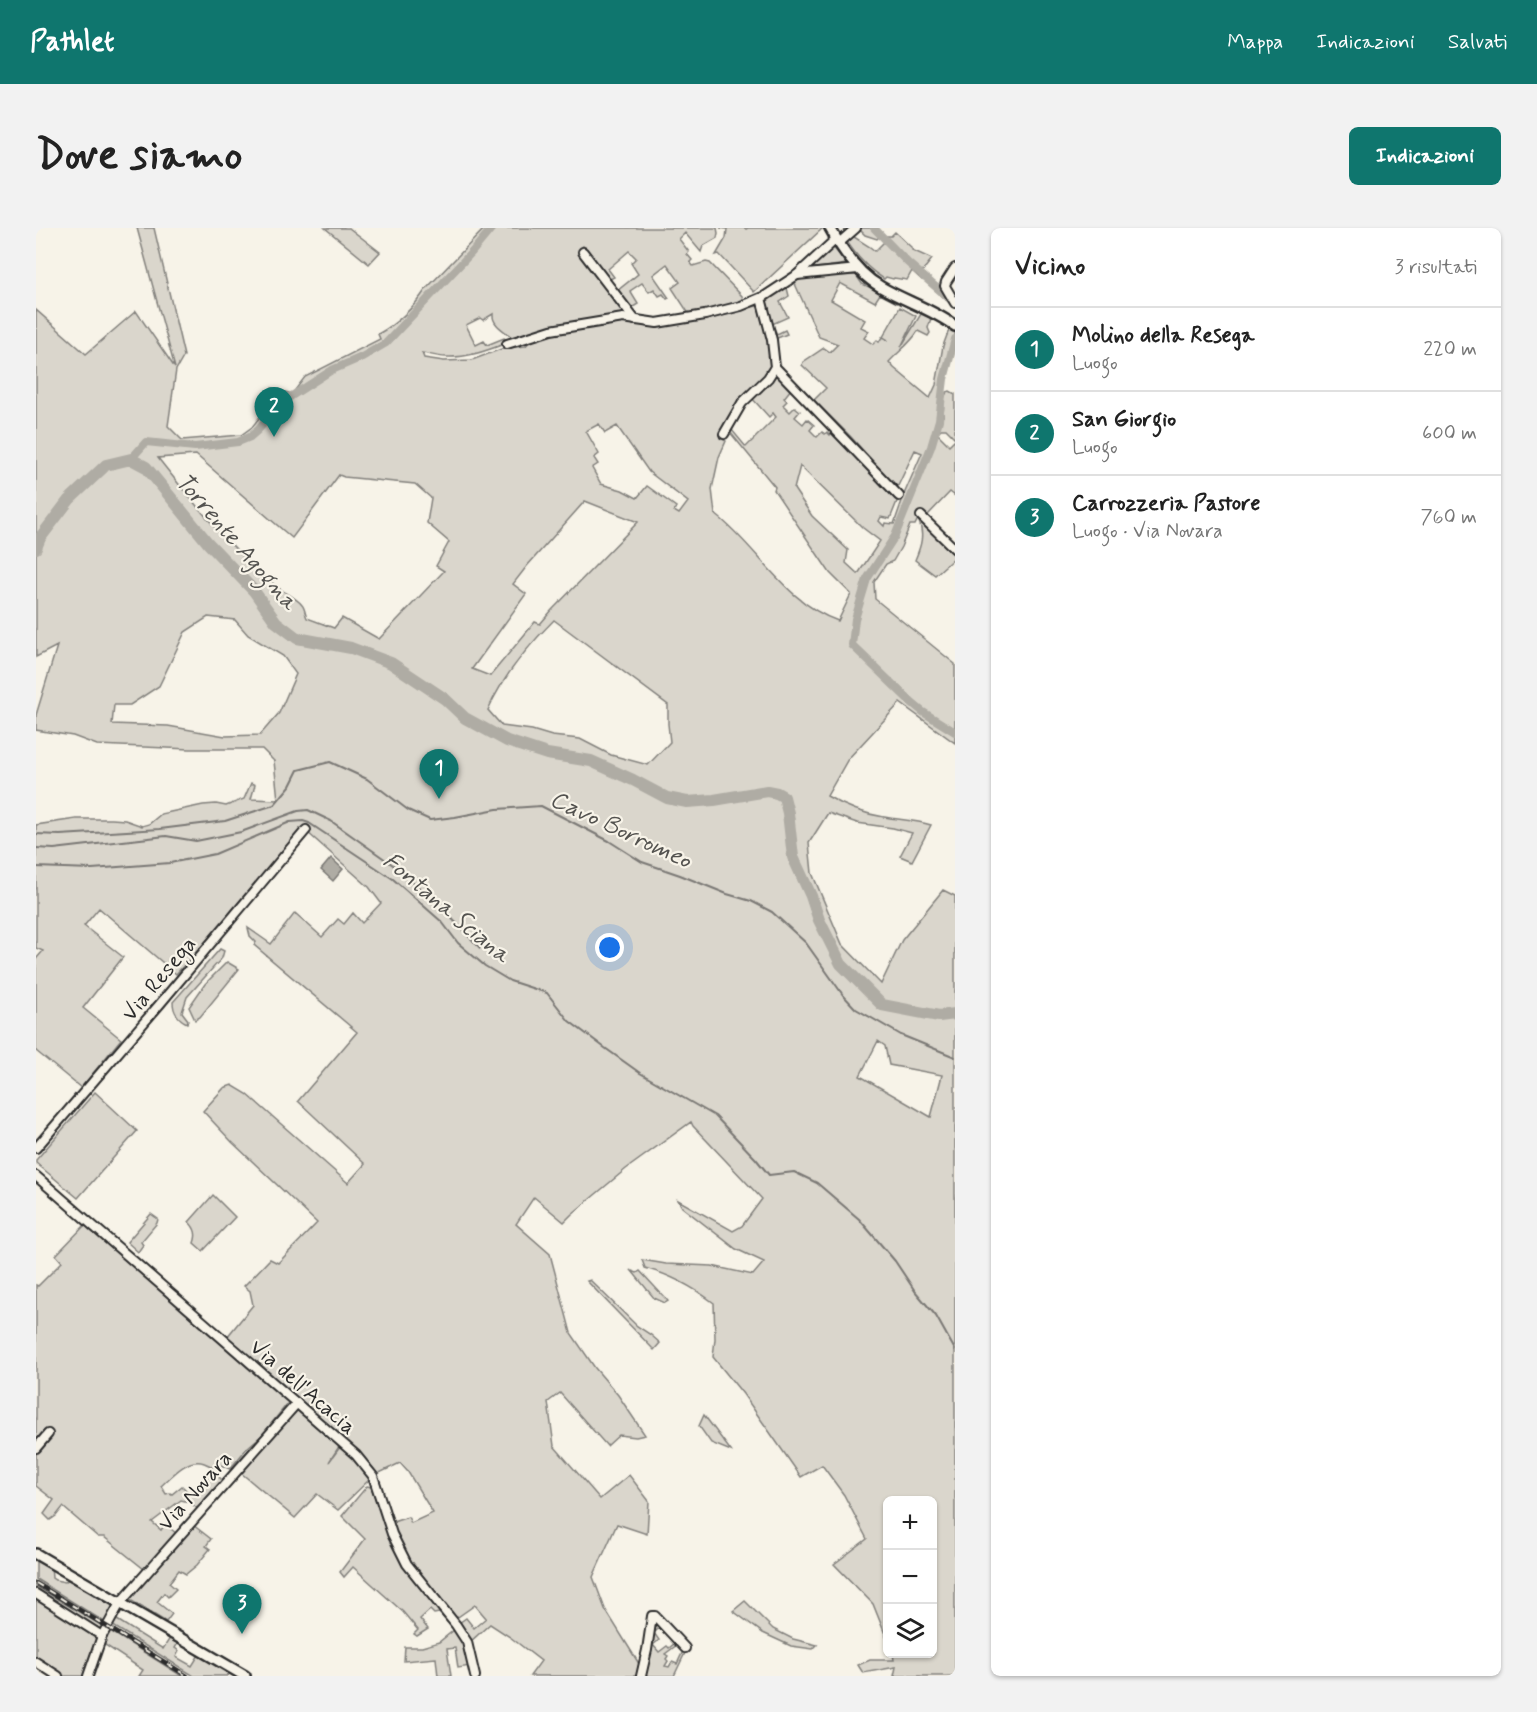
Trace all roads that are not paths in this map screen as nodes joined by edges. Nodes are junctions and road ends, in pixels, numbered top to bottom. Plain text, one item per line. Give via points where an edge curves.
1 (830, 228) edge
2 (856, 228) edge
3 (837, 241) junction
4 (583, 252) dead end
5 (955, 268) edge
6 (858, 269) junction
7 (797, 275) junction
8 (761, 298) junction
9 (954, 299) edge
10 (635, 320) junction
11 (954, 323) edge
12 (507, 344) dead end
13 (775, 368) junction
14 (724, 434) dead end
15 (899, 496) dead end
16 (921, 516) dead end
17 (955, 549) edge
18 (306, 830) dead end
19 (36, 1148) edge
20 (36, 1176) edge
21 (297, 1403) junction
22 (48, 1434) dead end
23 (36, 1448) edge
24 (36, 1554) edge
25 (36, 1594) edge
26 (120, 1603) junction
27 (102, 1636) junction
28 (685, 1648) dead end
29 (36, 1662) edge
30 (58, 1676) edge
31 (88, 1676) edge
32 (244, 1676) edge
33 (475, 1676) edge
34 (641, 1676) edge

1 - 3 main road
2 - 3 street
3 - 6 main road
3 - 7 street
4 - 10 street
5 - 9 street via 945,286
6 - 7 street
6 - 11 main road via 880,287
7 - 8 street
8 - 10 street via 705,315 657,323
8 - 13 street
10 - 12 street via 623,318 551,330
13 - 14 street via 742,403
13 - 15 street
16 - 17 street
18 - 19 street, Via Resega
20 - 21 street, Via dell'Acacia
21 - 26 street, Via Novara
21 - 33 street, Via dell'Acacia via 356,1455 373,1476 392,1534 407,1564 467,1642
22 - 23 street
24 - 26 main road
25 - 27 street
26 - 27 street, Via Novara
26 - 32 main road
27 - 31 street, Via Novara
28 - 34 street via 652,1616
29 - 30 street

